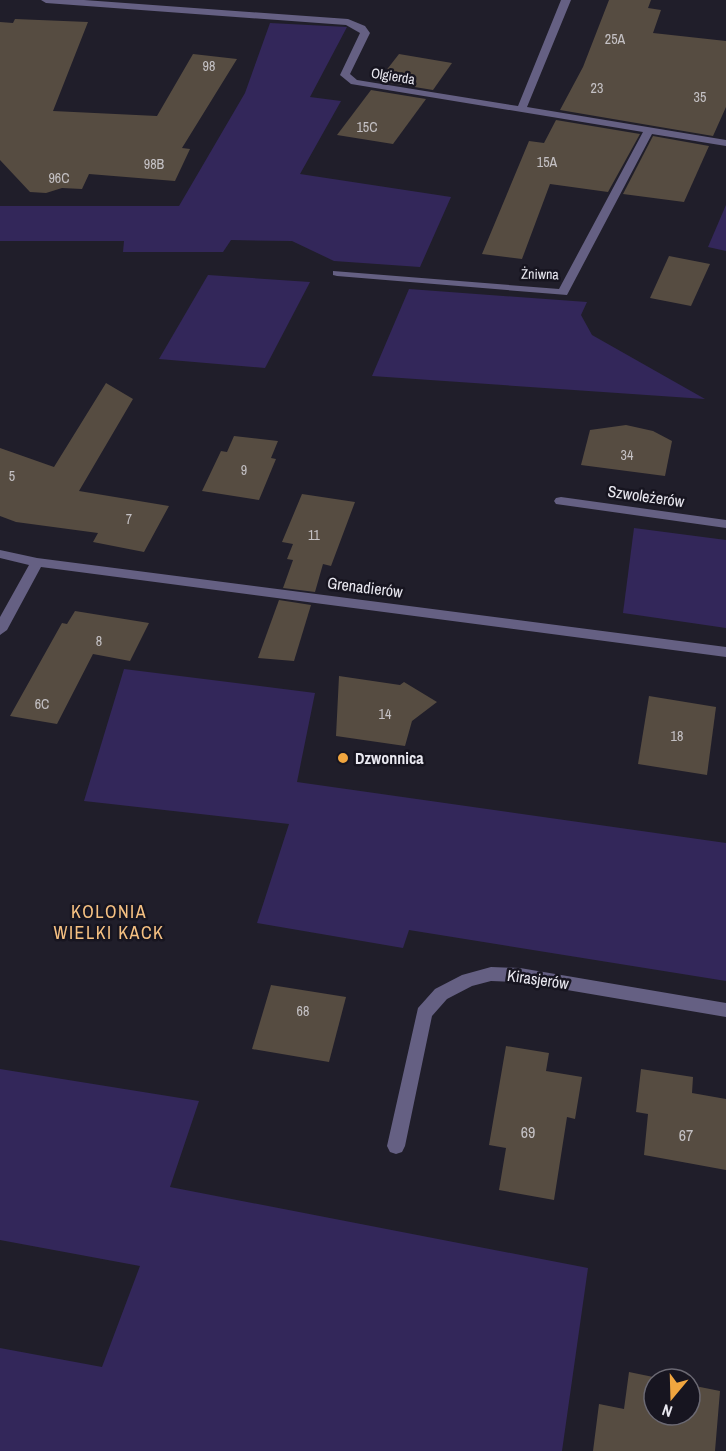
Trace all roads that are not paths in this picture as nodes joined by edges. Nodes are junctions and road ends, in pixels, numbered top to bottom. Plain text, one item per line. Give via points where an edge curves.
1 (46, 0) edge
2 (566, 0) edge
3 (521, 110) junction
4 (648, 132) junction
5 (726, 143) edge
6 (337, 273) dead end
7 (561, 501) dead end
8 (726, 525) edge
9 (0, 554) edge
10 (37, 562) junction
11 (0, 630) edge
12 (726, 652) edge
13 (726, 1010) edge
14 (396, 1146) dead end

1 - 3 street, Olgierda via 348,22 363,28 365,33 345,75 347,79
2 - 3 street
3 - 4 street
4 - 5 street
4 - 6 street, Żniwna via 563,293
7 - 8 street, Szwoleżerów
9 - 10 street, Grenadierów
10 - 11 street
10 - 12 street, Grenadierów
13 - 14 street, Kirasjerów via 520,975 491,974 468,980 441,994 424,1013

